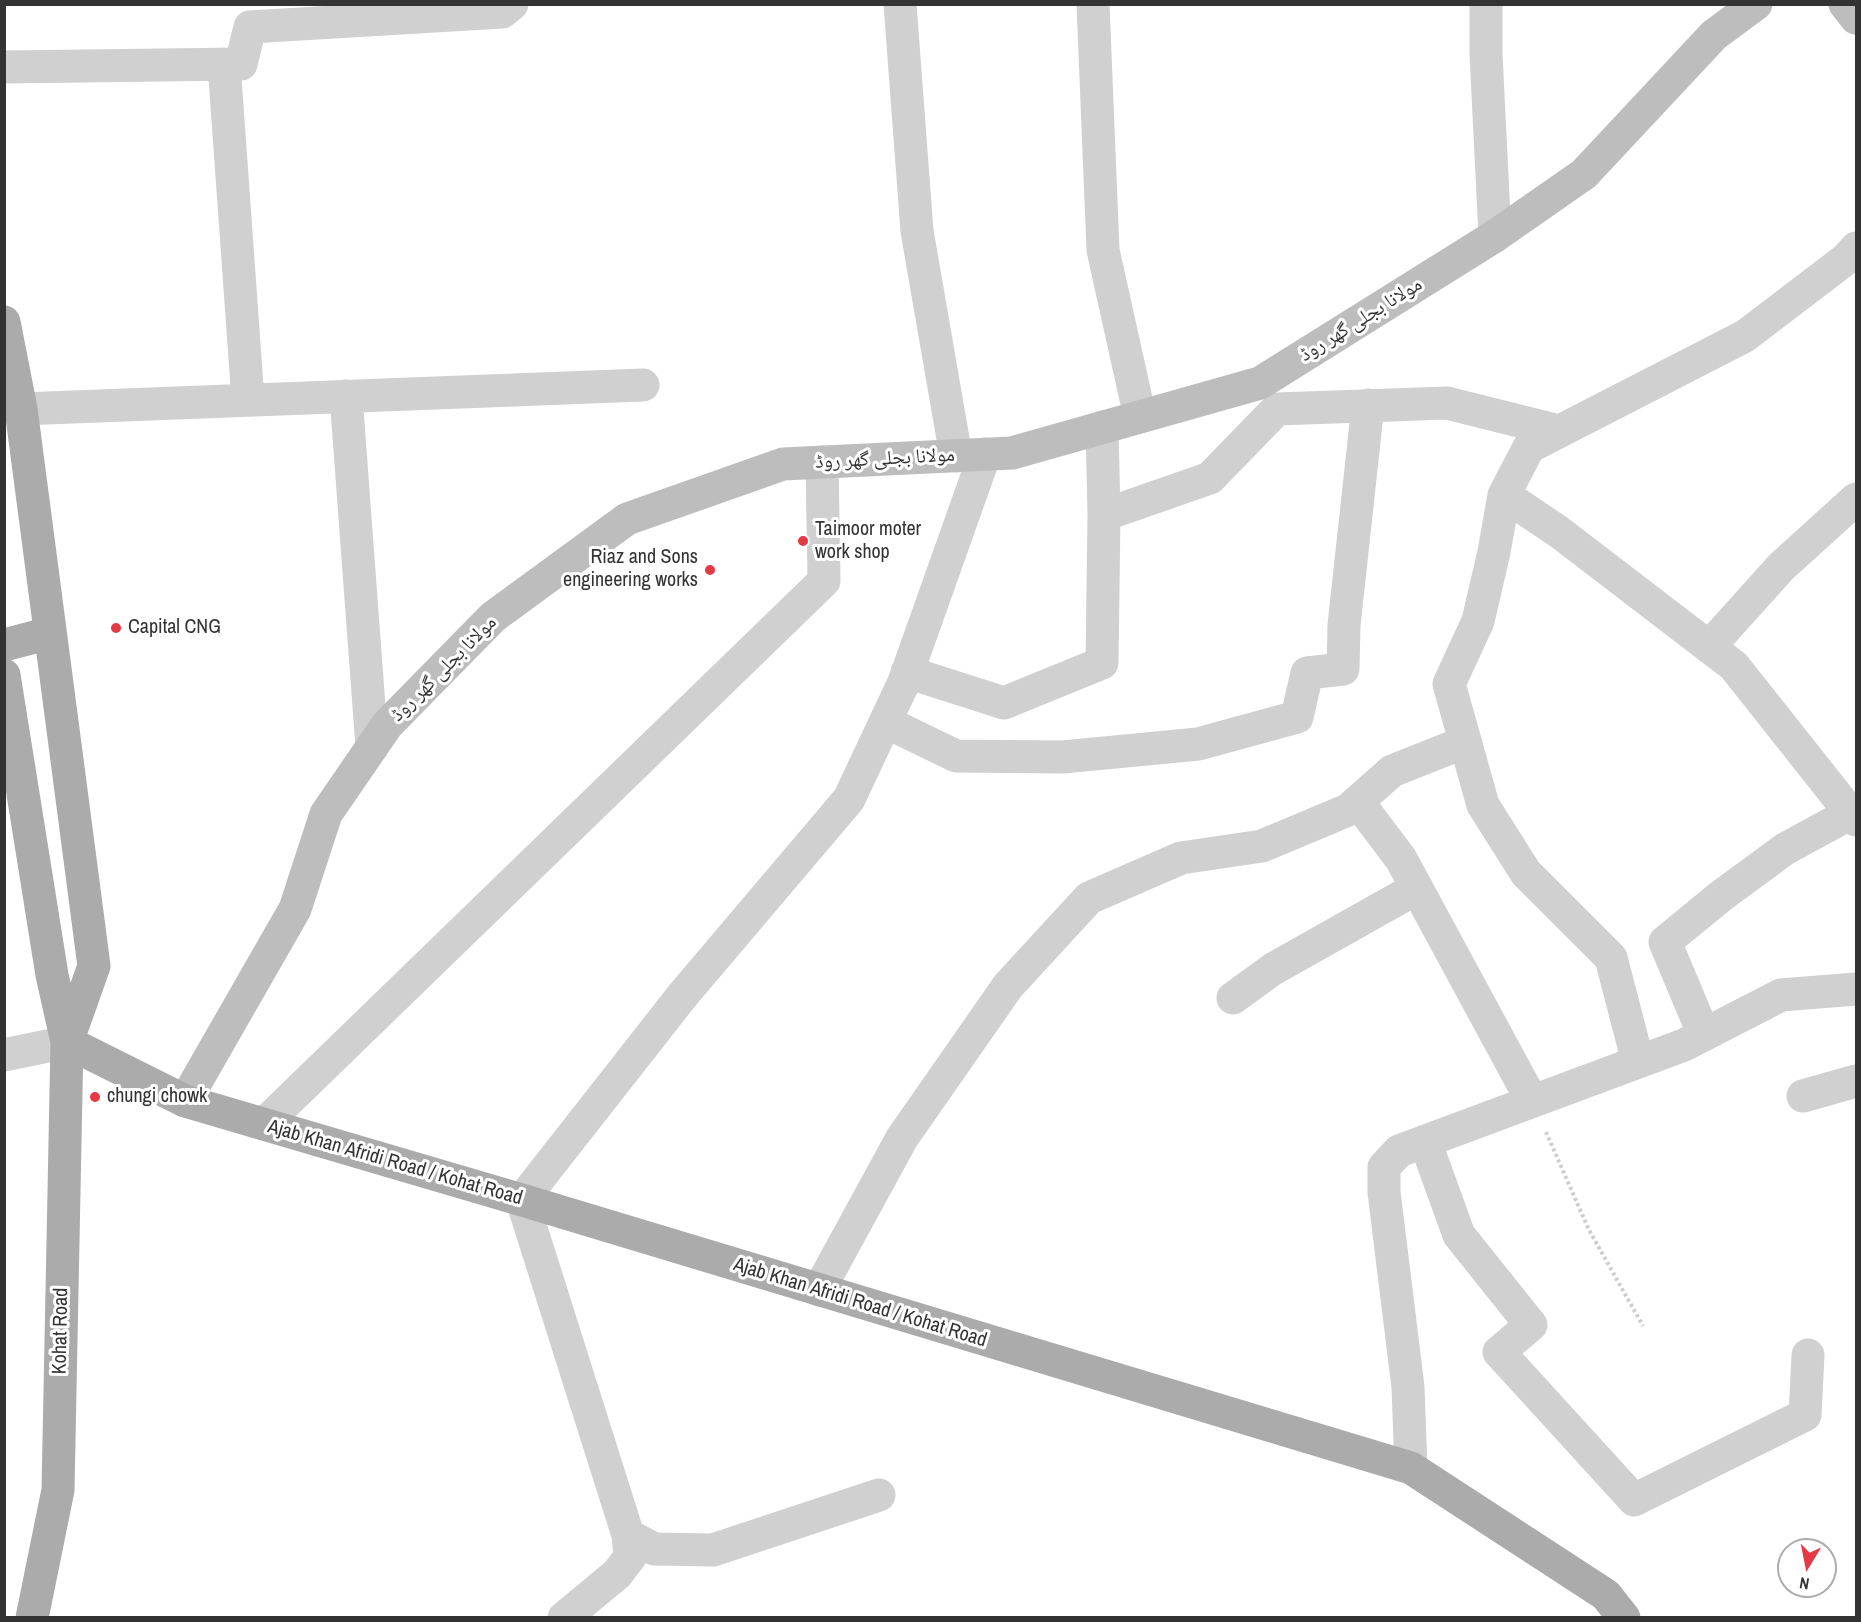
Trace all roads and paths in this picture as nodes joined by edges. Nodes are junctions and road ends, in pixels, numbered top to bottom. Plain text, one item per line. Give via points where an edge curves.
1 (512, 4) edge
2 (900, 4) edge
3 (1093, 4) edge
4 (1486, 4) edge
5 (1756, 4) edge
6 (1845, 4) edge
7 (1857, 18) edge
8 (224, 64) junction
9 (4, 67) edge
10 (1495, 236) junction
11 (1857, 248) edge
12 (4, 322) edge
13 (643, 385) dead end
14 (346, 396) junction
15 (248, 400) junction
16 (1368, 405) junction
17 (21, 409) junction
18 (1140, 417) junction
19 (1102, 427) junction
20 (1559, 431) junction
21 (970, 455) junction
22 (822, 462) junction
23 (1504, 495) junction
24 (1857, 499) edge
25 (1104, 516) junction
26 (50, 633) junction
27 (4, 645) edge
28 (1709, 646) junction
29 (908, 672) junction
30 (4, 675) edge
31 (885, 722) junction
32 (1466, 742) junction
33 (372, 747) junction
34 (1358, 801) junction
35 (1854, 817) edge
36 (1417, 888) junction
37 (1857, 989) edge
38 (1233, 998) dead end
39 (1704, 1035) junction
40 (67, 1042) junction
41 (4, 1055) edge
42 (1638, 1062) junction
43 (1857, 1081) edge
44 (1803, 1096) dead end
45 (185, 1101) junction
46 (1532, 1101) junction
47 (264, 1124) junction
48 (1425, 1141) junction
49 (522, 1200) junction
50 (819, 1290) junction
51 (1643, 1326) dead end
52 (1808, 1355) dead end
53 (1411, 1468) junction
54 (879, 1495) dead end
55 (628, 1535) junction
56 (32, 1617) edge
57 (564, 1617) edge
58 (1624, 1617) edge

1 - 8 street via 502,12 250,27 241,64
2 - 21 street via 917,231
3 - 18 street via 1103,250
4 - 10 street
5 - 10 street, مولانا بجلی گھر روڈ via 1714,35 1584,174
6 - 7 street
8 - 9 street
8 - 15 street
10 - 18 street, مولانا بجلی گھر روڈ via 1260,383
11 - 20 street via 1745,336
12 - 17 main road
13 - 14 street
14 - 15 street
14 - 33 street
15 - 17 street
16 - 20 street via 1447,403
16 - 25 street via 1277,409 1210,478
16 - 31 street via 1344,625 1343,669 1307,673 1297,717 1198,744 1064,758 956,756
17 - 26 main road
18 - 19 street, مولانا بجلی گھر روڈ
19 - 21 street, مولانا بجلی گھر روڈ via 1012,453
19 - 25 street
20 - 23 street via 1528,447
21 - 22 street, مولانا بجلی گھر روڈ
21 - 29 street
22 - 33 street, مولانا بجلی گھر روڈ via 783,464 627,519 493,618 387,725
22 - 47 street via 825,581
23 - 28 street
23 - 32 street via 1478,621 1449,684
24 - 28 street via 1781,567
25 - 29 street via 1102,663 1004,703
26 - 27 main road
26 - 40 main road via 94,966
28 - 35 street via 1734,666
29 - 31 street
30 - 40 main road via 52,975
31 - 49 street via 849,799 682,996
32 - 34 street via 1392,771
32 - 42 street via 1483,805 1526,873 1611,958
33 - 45 street, مولانا بجلی گھر روڈ via 326,814 295,909
34 - 36 street
34 - 50 street via 1348,810 1262,846 1181,858 1089,898 1008,986 902,1138
35 - 39 street via 1785,849 1665,942
36 - 38 street via 1274,969
36 - 46 street
37 - 39 street via 1781,995
39 - 42 street
40 - 41 street
40 - 45 main road, Ajab Khan Afridi Road / Kohat Road
40 - 56 main road, Kohat Road via 58,1490
42 - 46 street
43 - 44 street
45 - 47 main road, Ajab Khan Afridi Road / Kohat Road
46 - 48 street
46 - 51 path via 1589,1230
47 - 49 main road, Ajab Khan Afridi Road / Kohat Road
48 - 52 street via 1459,1235 1531,1325 1499,1352 1634,1500 1805,1415
48 - 53 street via 1400,1150 1384,1167 1408,1387
49 - 50 main road, Ajab Khan Afridi Road / Kohat Road
49 - 55 street
50 - 53 main road, Ajab Khan Afridi Road / Kohat Road
53 - 58 main road, Ajab Khan Afridi Road / Kohat Road via 1606,1595
54 - 55 street via 713,1550 654,1549
55 - 57 street via 630,1557 617,1574

